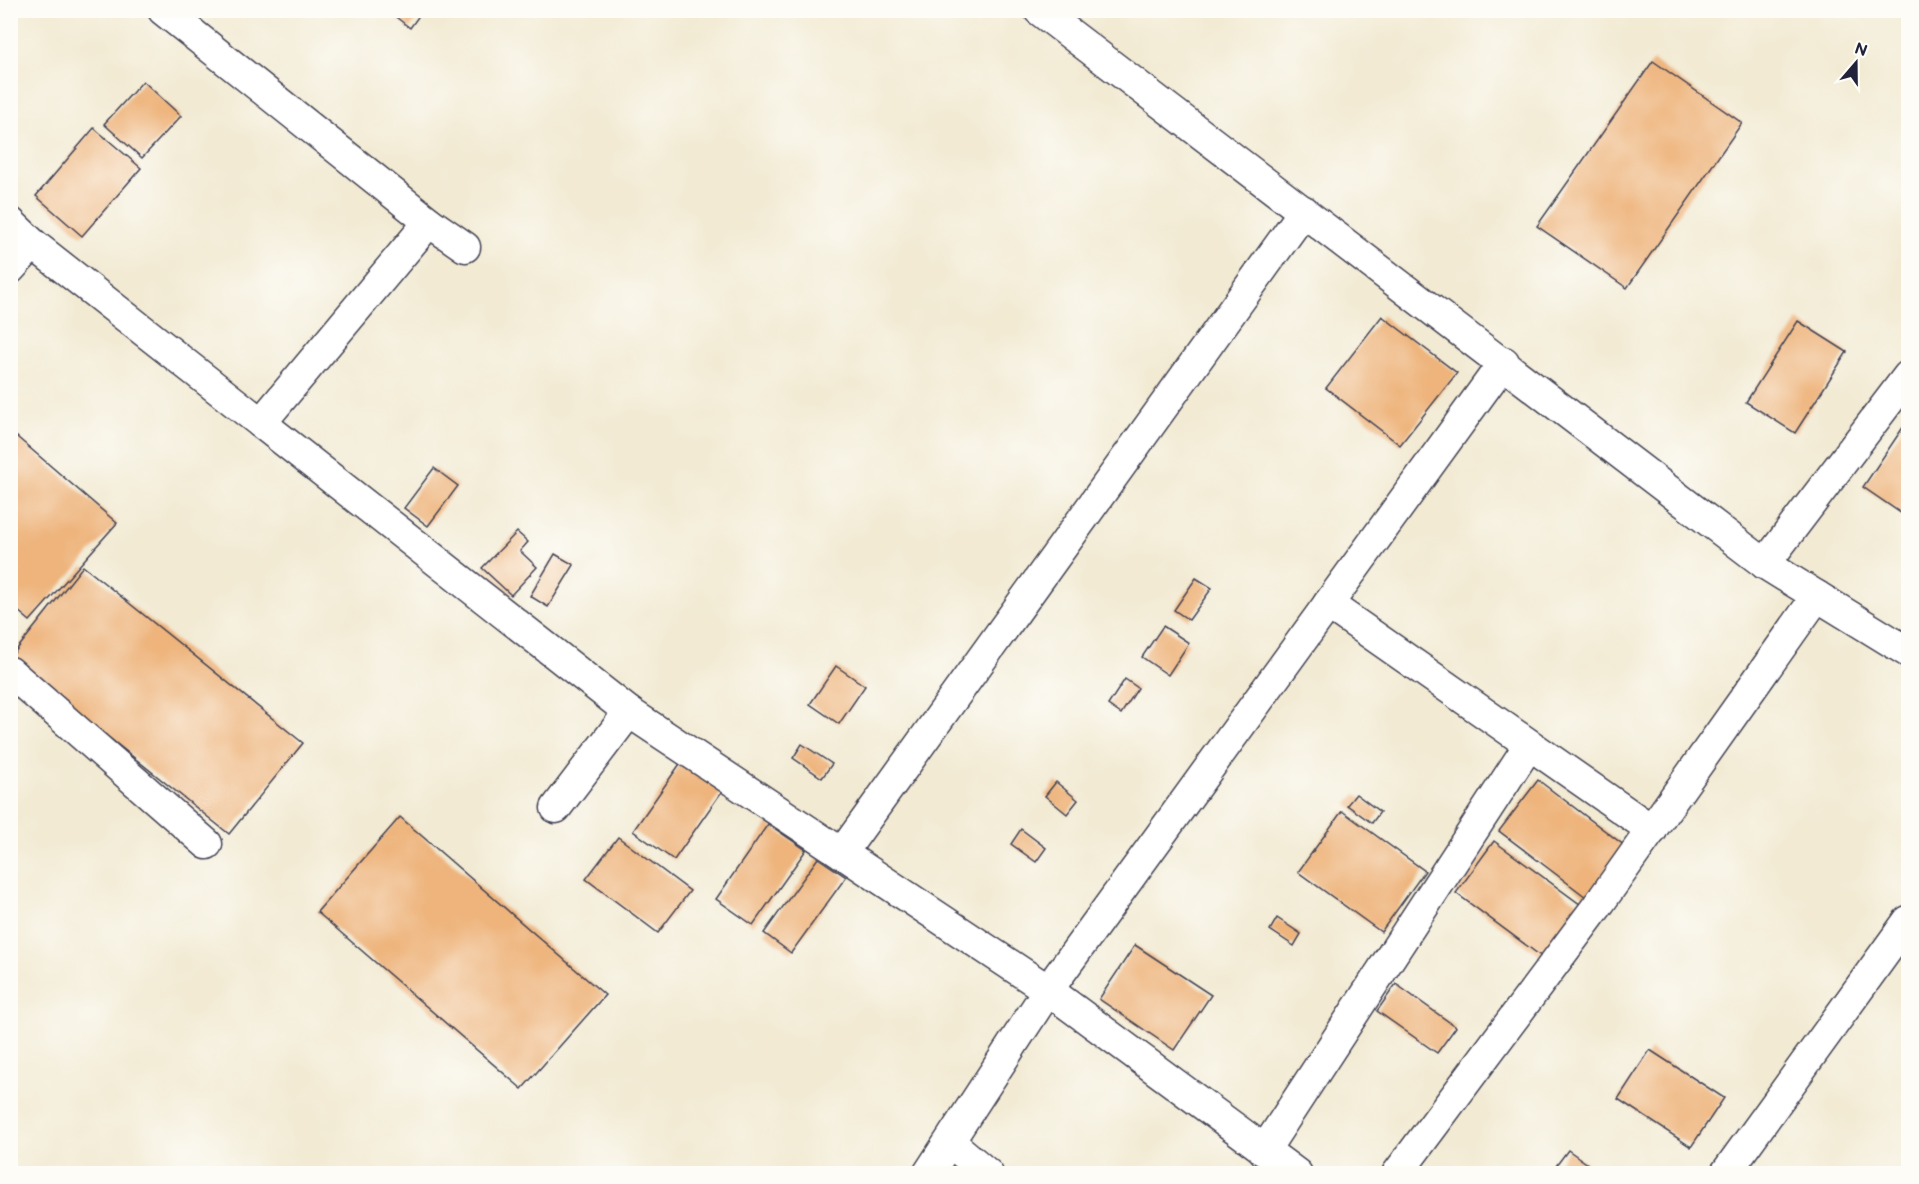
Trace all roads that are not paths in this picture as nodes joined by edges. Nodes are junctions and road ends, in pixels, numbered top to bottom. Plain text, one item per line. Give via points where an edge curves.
1 (163, 10) edge
2 (1039, 10) edge
3 (1304, 210) junction
4 (10, 222) edge
5 (429, 222) junction
6 (33, 244) junction
7 (465, 247) dead end
8 (10, 269) edge
9 (1504, 362) junction
10 (1908, 376) edge
11 (261, 423) junction
12 (1765, 564) junction
13 (1817, 596) junction
14 (1328, 604) junction
15 (1908, 652) edge
16 (10, 672) edge
17 (628, 712) junction
18 (1529, 745) junction
19 (556, 808) dead end
20 (1652, 831) junction
21 (207, 844) dead end
22 (842, 853) junction
23 (1908, 921) edge
24 (1048, 990) junction
25 (950, 1142) junction
26 (1264, 1151) junction
27 (928, 1173) edge
28 (988, 1173) edge
29 (1298, 1173) edge
30 (1397, 1173) edge
31 (1725, 1173) edge

1 - 5 street
2 - 3 street
3 - 9 street
3 - 22 street
4 - 6 street
5 - 7 street
5 - 11 street
6 - 8 street
6 - 11 street
9 - 12 street
9 - 14 street
10 - 12 street
11 - 17 street
12 - 13 street
13 - 15 street
13 - 20 street
14 - 18 street
14 - 24 street
16 - 21 street
17 - 19 street
17 - 22 street
18 - 20 street
18 - 26 street
20 - 30 street
22 - 24 street
23 - 31 street
24 - 25 street
24 - 26 street
25 - 27 street
25 - 28 street
26 - 29 street

